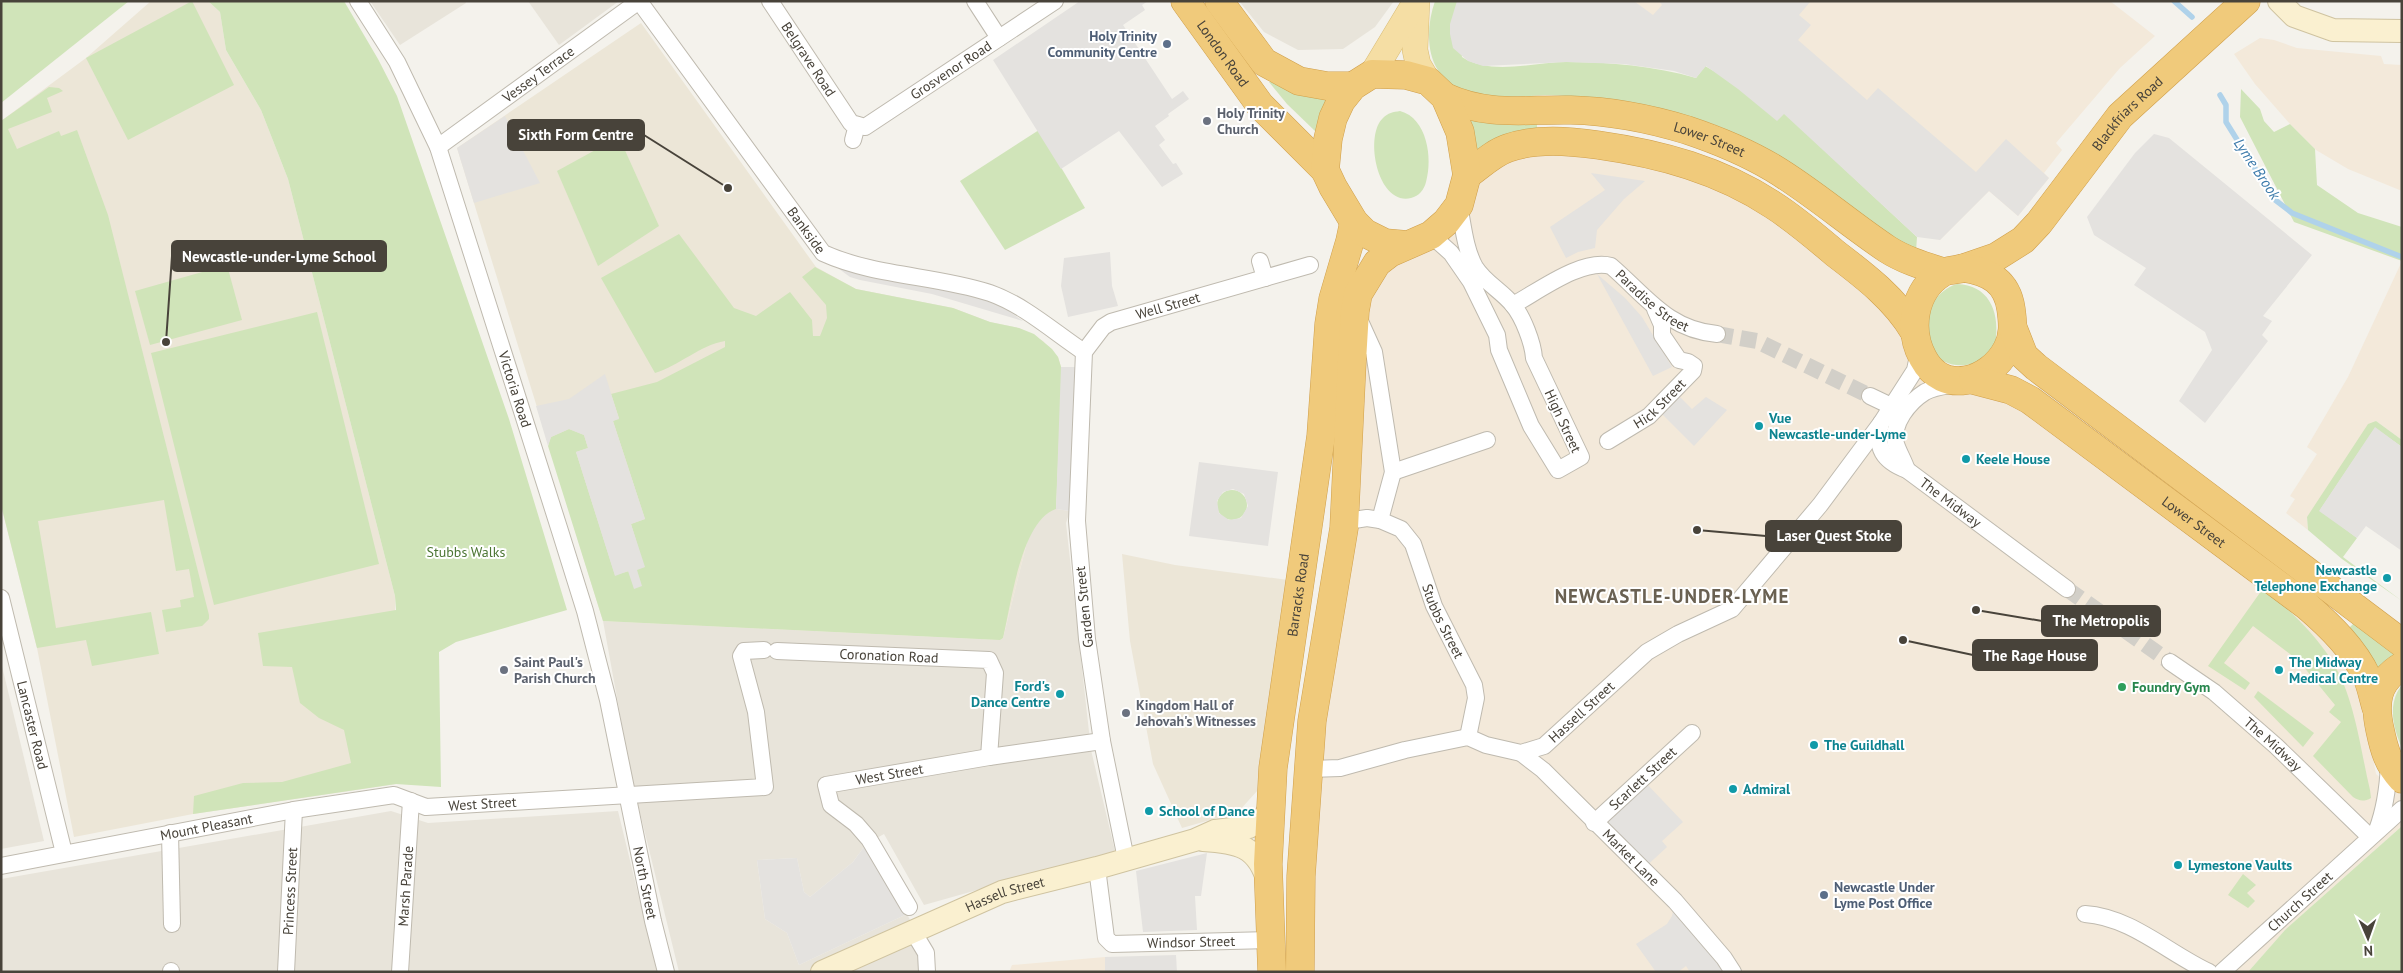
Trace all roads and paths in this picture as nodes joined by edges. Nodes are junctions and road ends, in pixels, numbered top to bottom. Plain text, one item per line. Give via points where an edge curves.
1 (358, 1) edge
2 (639, 1) edge
3 (770, 1) edge
4 (976, 1) edge
5 (1055, 1) edge
6 (1185, 1) edge
7 (1219, 1) edge
8 (1417, 1) edge
9 (2246, 1) edge
10 (2280, 1) edge
11 (2402, 31) edge
12 (999, 38) junction
13 (1362, 80) junction
14 (1436, 89) junction
15 (852, 128) joint
16 (438, 147) junction
17 (1325, 170) junction
18 (1467, 175) junction
19 (1459, 204) junction
20 (1354, 222) junction
21 (1420, 240) junction
22 (2023, 240) junction
23 (1260, 261) dead end
24 (1310, 265) dead end
25 (1953, 270) junction
26 (1266, 278) junction
27 (1513, 305) junction
28 (1655, 309) junction
29 (1355, 311) junction
30 (2012, 317) junction
31 (1717, 334) tunnel mouth
32 (1917, 341) junction
33 (1084, 352) junction
34 (1967, 381) junction
35 (1870, 396) tunnel mouth
36 (1891, 406) junction
37 (1880, 423) junction
38 (1487, 440) dead end
39 (1608, 441) dead end
40 (1907, 470) junction
41 (1393, 472) junction
42 (1380, 520) junction
43 (1344, 528) junction
44 (2067, 589) tunnel mouth
45 (1, 598) edge
46 (2402, 643) edge
47 (2170, 662) tunnel mouth
48 (9, 664) edge
49 (2402, 666) edge
50 (2376, 707) junction
51 (1692, 733) dead end
52 (1468, 737) junction
53 (1102, 741) junction
54 (1521, 753) junction
55 (989, 756) junction
56 (1273, 768) junction
57 (1310, 769) junction
58 (2395, 770) edge
59 (765, 787) joint
60 (627, 794) junction
61 (411, 801) junction
62 (1270, 809) junction
63 (2402, 809) edge
64 (294, 810) junction
65 (1594, 823) junction
66 (170, 833) junction
67 (2373, 834) junction
68 (1195, 840) junction
69 (64, 853) junction
70 (1126, 859) junction
71 (1, 866) edge
72 (1097, 868) junction
73 (1268, 884) junction
74 (909, 907) dead end
75 (2085, 914) dead end
76 (172, 924) dead end
77 (914, 933) junction
78 (1270, 940) junction
79 (286, 972) edge
80 (400, 972) edge
81 (666, 972) edge
82 (822, 972) edge
83 (927, 972) edge
84 (1272, 972) edge
85 (1300, 972) edge
86 (1733, 972) edge
87 (2210, 972) edge
88 (2222, 972) edge

1 - 16 street, Victoria Road via 397,62
2 - 16 street, Vessey Terrace
2 - 33 street, Bankside via 823,253 846,264 988,293 1012,302
3 - 15 street, Belgrave Road
4 - 12 street
5 - 12 street, Grosvenor Road
6 - 17 highway, London Road via 1260,105
7 - 13 highway, London Road via 1264,62 1299,81 1327,86
8 - 13 main road
8 - 14 main road via 1415,50 1418,64
9 - 22 highway, Blackfriars Road via 2120,116 2040,223
10 - 11 street via 2294,16 2333,30
12 - 15 street, Grosvenor Road via 874,122
13 - 14 highway via 1406,75
13 - 17 highway via 1341,101 1333,118
14 - 18 highway via 1460,132
14 - 25 highway, Lower Street via 1465,106 1491,111 1572,110 1618,115 1685,130 1728,145 1773,168 1888,250
16 - 60 street, Victoria Road via 585,611 608,700
17 - 20 highway
18 - 19 highway
18 - 32 highway, Lower Street via 1508,148 1531,143 1566,141 1679,160 1732,181 1773,205 1888,298
19 - 21 highway via 1446,222
19 - 27 street, High Street via 1465,240 1475,267
20 - 21 highway via 1373,238 1386,243
20 - 56 highway, Barracks Road via 1330,324 1321,436
21 - 27 street, High Street via 1451,253 1471,282 1497,335 1531,426 1558,470 1581,457
21 - 29 highway via 1390,253 1377,263 1358,294
22 - 25 highway, Blackfriars Road via 1996,257
22 - 30 highway, Blackfriars Road via 2011,279
23 - 26 street
24 - 26 street, Well Street
25 - 30 highway via 1980,271 1997,280 2004,288
25 - 32 highway via 1922,293 1915,315
26 - 33 street, Well Street via 1111,322 1103,327
27 - 28 street, Paradise Street via 1581,267 1602,263 1612,266
28 - 31 street, Paradise Street via 1690,329
28 - 39 street, Hick Street via 1662,325 1662,335 1680,360 1694,366 1693,371 1649,416
29 - 41 street via 1374,352
29 - 43 highway
30 - 34 highway via 2008,348 1998,364
30 - 46 highway, Lower Street via 2024,356 2036,367
32 - 34 highway via 1925,363 1941,378
32 - 36 street, Hassell Street via 1915,370
33 - 53 street, Garden Street via 1078,530 1087,639
34 - 40 street via 1934,388 1908,407 1895,434
34 - 50 highway, Lower Street via 2011,390 2030,400 2307,606 2328,624 2361,666
35 - 36 street
36 - 37 street, Hassell Street
37 - 40 street, The Midway via 1878,437 1881,449 1895,465
37 - 54 street, Hassell Street via 1820,505 1732,609 1647,652 1544,746
38 - 41 street
40 - 44 street, The Midway
41 - 42 street
42 - 43 street, Stubbs Street via 1354,520
42 - 52 street, Stubbs Street via 1401,529 1413,544 1434,606 1474,685 1475,704
43 - 57 highway via 1312,721
45 - 48 street, Lancaster Road
47 - 67 street, The Midway via 2214,692
48 - 69 street, Lancaster Road
49 - 50 highway via 2382,685
50 - 58 highway, Lower Street via 2383,747
51 - 65 street, Scarlett Street
52 - 54 street
52 - 57 street via 1340,768
53 - 55 street, West Street
53 - 70 street, Garden Street
54 - 65 street, Market Lane via 1543,770
55 - 59 street, Coronation Road via 995,672 989,660 744,651 741,656 756,712
55 - 74 street, West Street via 826,785 831,805 856,824 869,839
56 - 57 highway
56 - 62 highway, Barracks Road
57 - 85 highway via 1301,876
58 - 67 street via 2388,783 2382,817
59 - 60 street, West Street
60 - 61 street, West Street via 426,807
60 - 81 street, North Street
61 - 64 street, Mount Pleasant via 394,795
61 - 80 street, Marsh Parade
62 - 68 street, Hassell Street via 1249,827 1215,831
62 - 73 highway, Barracks Road
63 - 67 street, Church Street
64 - 66 street, Mount Pleasant
64 - 79 street, Princess Street
65 - 86 street, Market Lane via 1675,901
66 - 69 street, Mount Pleasant
66 - 76 street
67 - 88 street, Church Street
68 - 70 street, Hassell Street
68 - 73 street, Hassell Street via 1235,844 1252,852 1263,864
69 - 71 street, Mount Pleasant
70 - 72 street, Hassell Street
72 - 77 street, Hassell Street via 1002,892
72 - 78 street, Windsor Street via 1106,938 1112,944
73 - 78 highway, Barracks Road
75 - 87 street via 2099,915 2153,938
77 - 82 street, Hassell Street
77 - 83 street via 926,953
78 - 84 highway, Barracks Road

